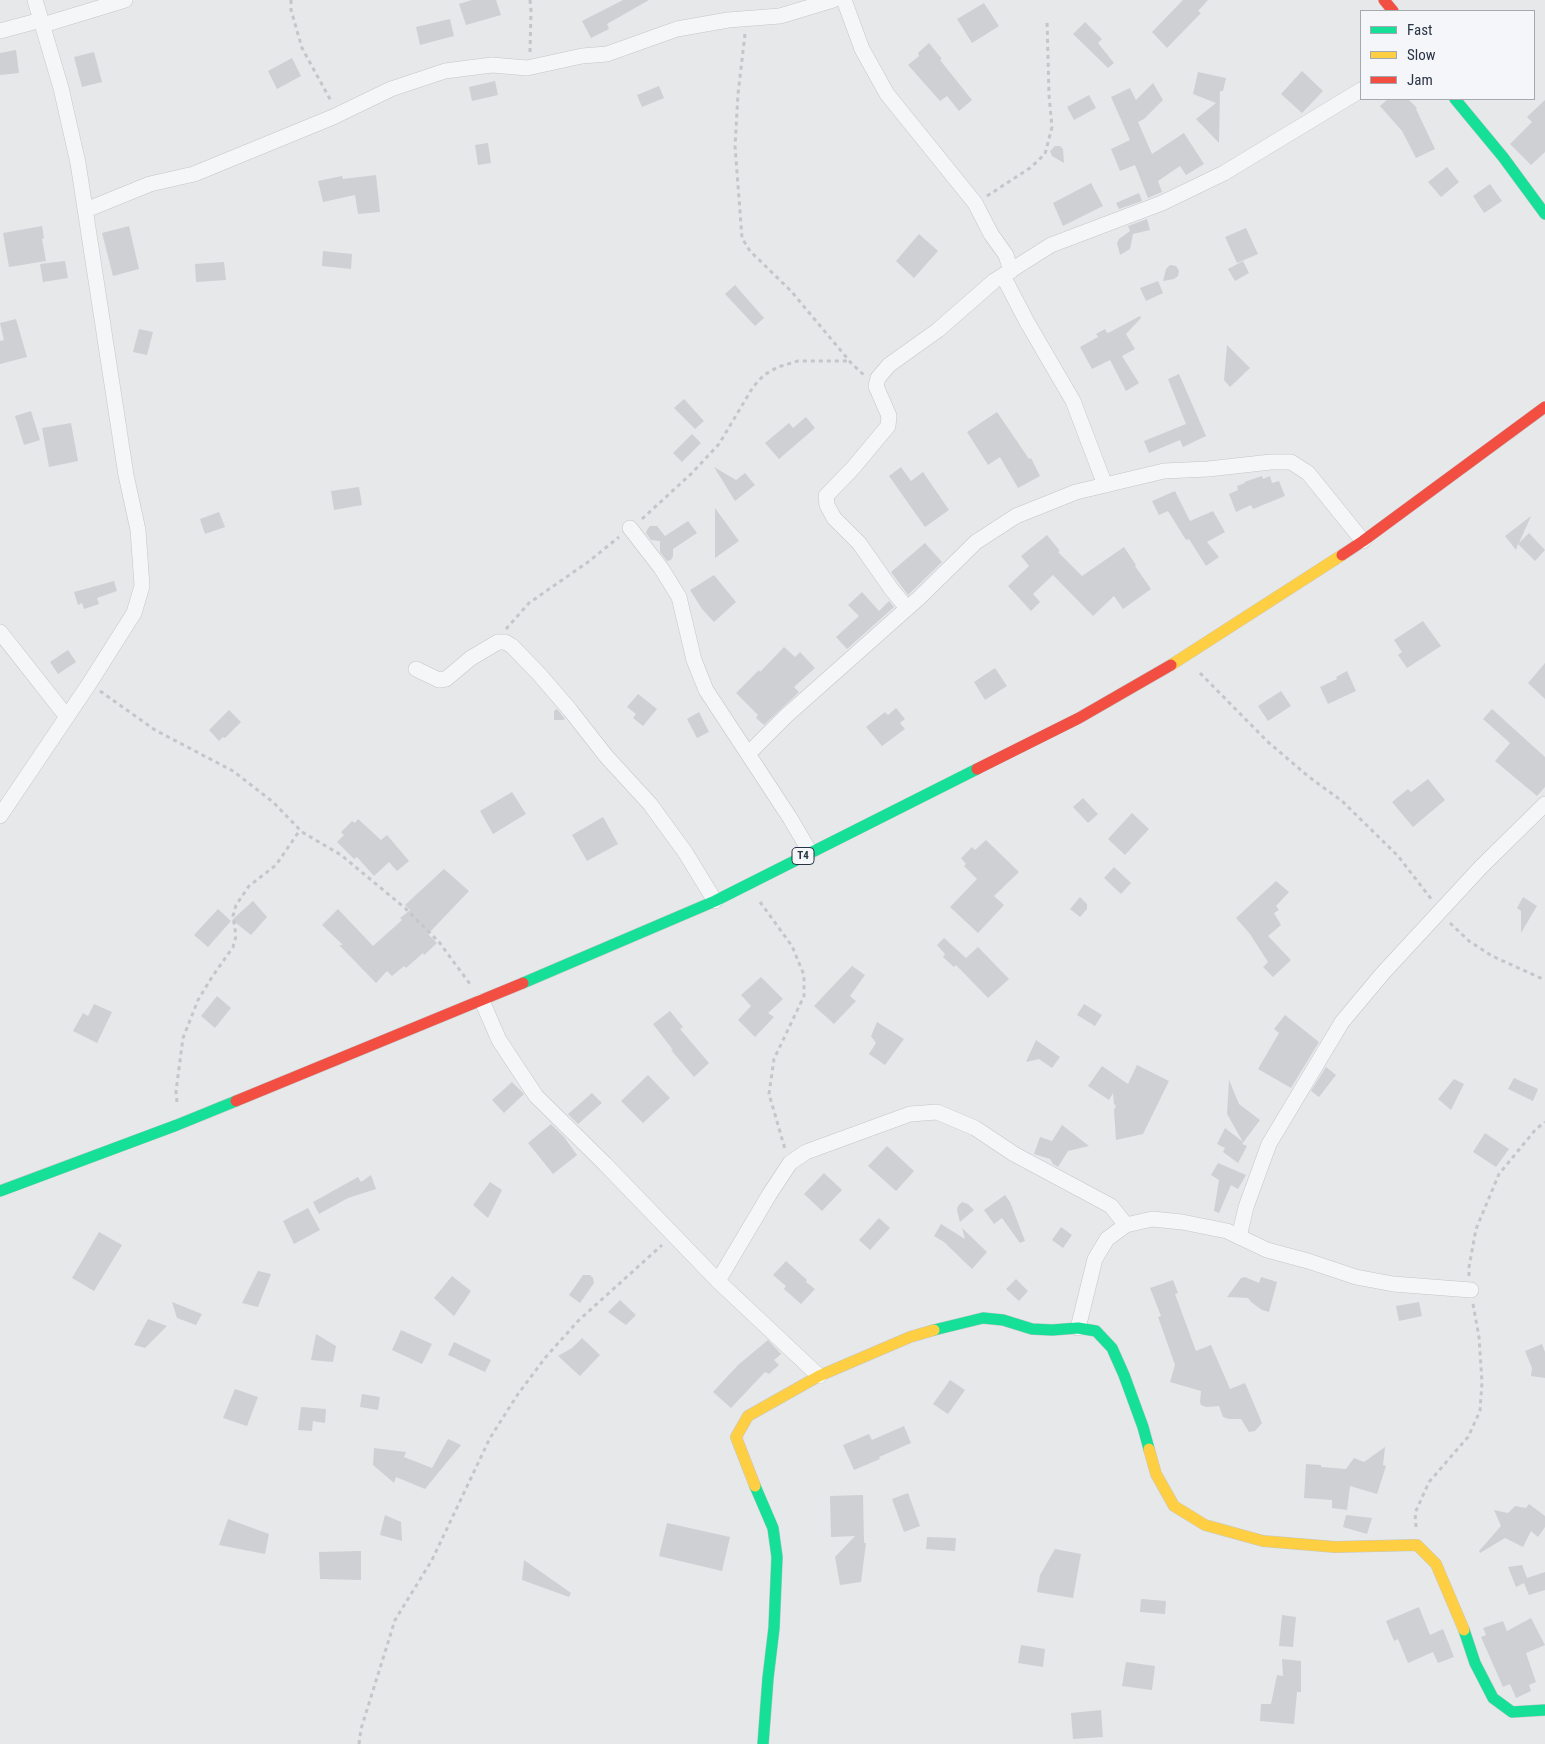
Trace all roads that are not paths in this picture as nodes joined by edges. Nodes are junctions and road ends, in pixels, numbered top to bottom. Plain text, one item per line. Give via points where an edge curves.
1 (35, 0) edge
2 (125, 0) edge
3 (833, 0) edge
4 (844, 0) edge
5 (1384, 0) edge
6 (1392, 10) edge
7 (42, 22) junction
8 (0, 31) edge
9 (1360, 91) edge
10 (1457, 100) edge
11 (86, 210) junction
12 (1545, 214) edge
13 (1007, 273) junction
14 (1545, 407) edge
15 (1105, 485) junction
16 (630, 528) road end
17 (1362, 541) junction
18 (907, 608) junction
19 (0, 632) edge
20 (416, 669) dead end
21 (67, 717) junction
22 (748, 754) junction
23 (1545, 804) edge
24 (0, 816) edge
25 (810, 852) junction
26 (715, 901) junction
27 (482, 1000) junction
28 (0, 1191) edge
29 (1126, 1225) junction
30 (1239, 1237) junction
31 (718, 1281) junction
32 (1471, 1290) road end
33 (1078, 1328) junction
34 (819, 1376) junction
35 (1545, 1710) edge
36 (763, 1744) edge

1 - 7 street
2 - 7 street
3 - 11 street via 780,16 728,20 677,29 607,54 527,68 492,65 445,72 391,89 338,115 194,174 150,184
4 - 13 street via 862,49 887,94 975,203 1006,255
5 - 6 main road
7 - 8 street
7 - 11 street via 61,88
9 - 13 street via 1224,173 1162,203 1051,245
10 - 12 main road
11 - 21 street via 125,466 138,530 142,586 134,613
13 - 15 street via 1027,322 1073,401
13 - 18 street via 938,330 889,365 878,378 876,386 889,416 888,426 826,496 834,518 859,544
14 - 17 main road, T4
15 - 17 street via 1164,471 1291,462 1308,473
15 - 18 street via 1076,492 1016,516 976,542
16 - 22 street via 679,597 694,660 706,690
17 - 25 main road, T4 via 1185,657 1080,718
18 - 22 street
19 - 21 street
20 - 26 street via 439,680 446,679 471,658 498,642 512,646 650,804
21 - 24 street
22 - 25 street
23 - 30 street via 1440,911 1383,973 1337,1030 1269,1144 1246,1207
25 - 26 main road, T4
26 - 27 main road, T4
27 - 28 main road, T4 via 177,1125
27 - 31 street via 499,1040 536,1096
29 - 30 street via 1152,1219 1182,1222
29 - 31 street via 1112,1206 1036,1166 975,1128 936,1112 910,1114 806,1152 790,1163
29 - 33 street via 1107,1238 1095,1259
30 - 32 street via 1267,1250 1356,1277 1393,1284
31 - 34 street
33 - 34 main road via 1032,1329 1004,1320 983,1318 958,1322 910,1337
33 - 35 main road via 1096,1331 1112,1348 1143,1427 1156,1474 1174,1506 1205,1525 1263,1541 1335,1547 1417,1545 1436,1564 1475,1663 1493,1698 1512,1712
34 - 36 main road via 748,1416 736,1437 773,1528 777,1557

